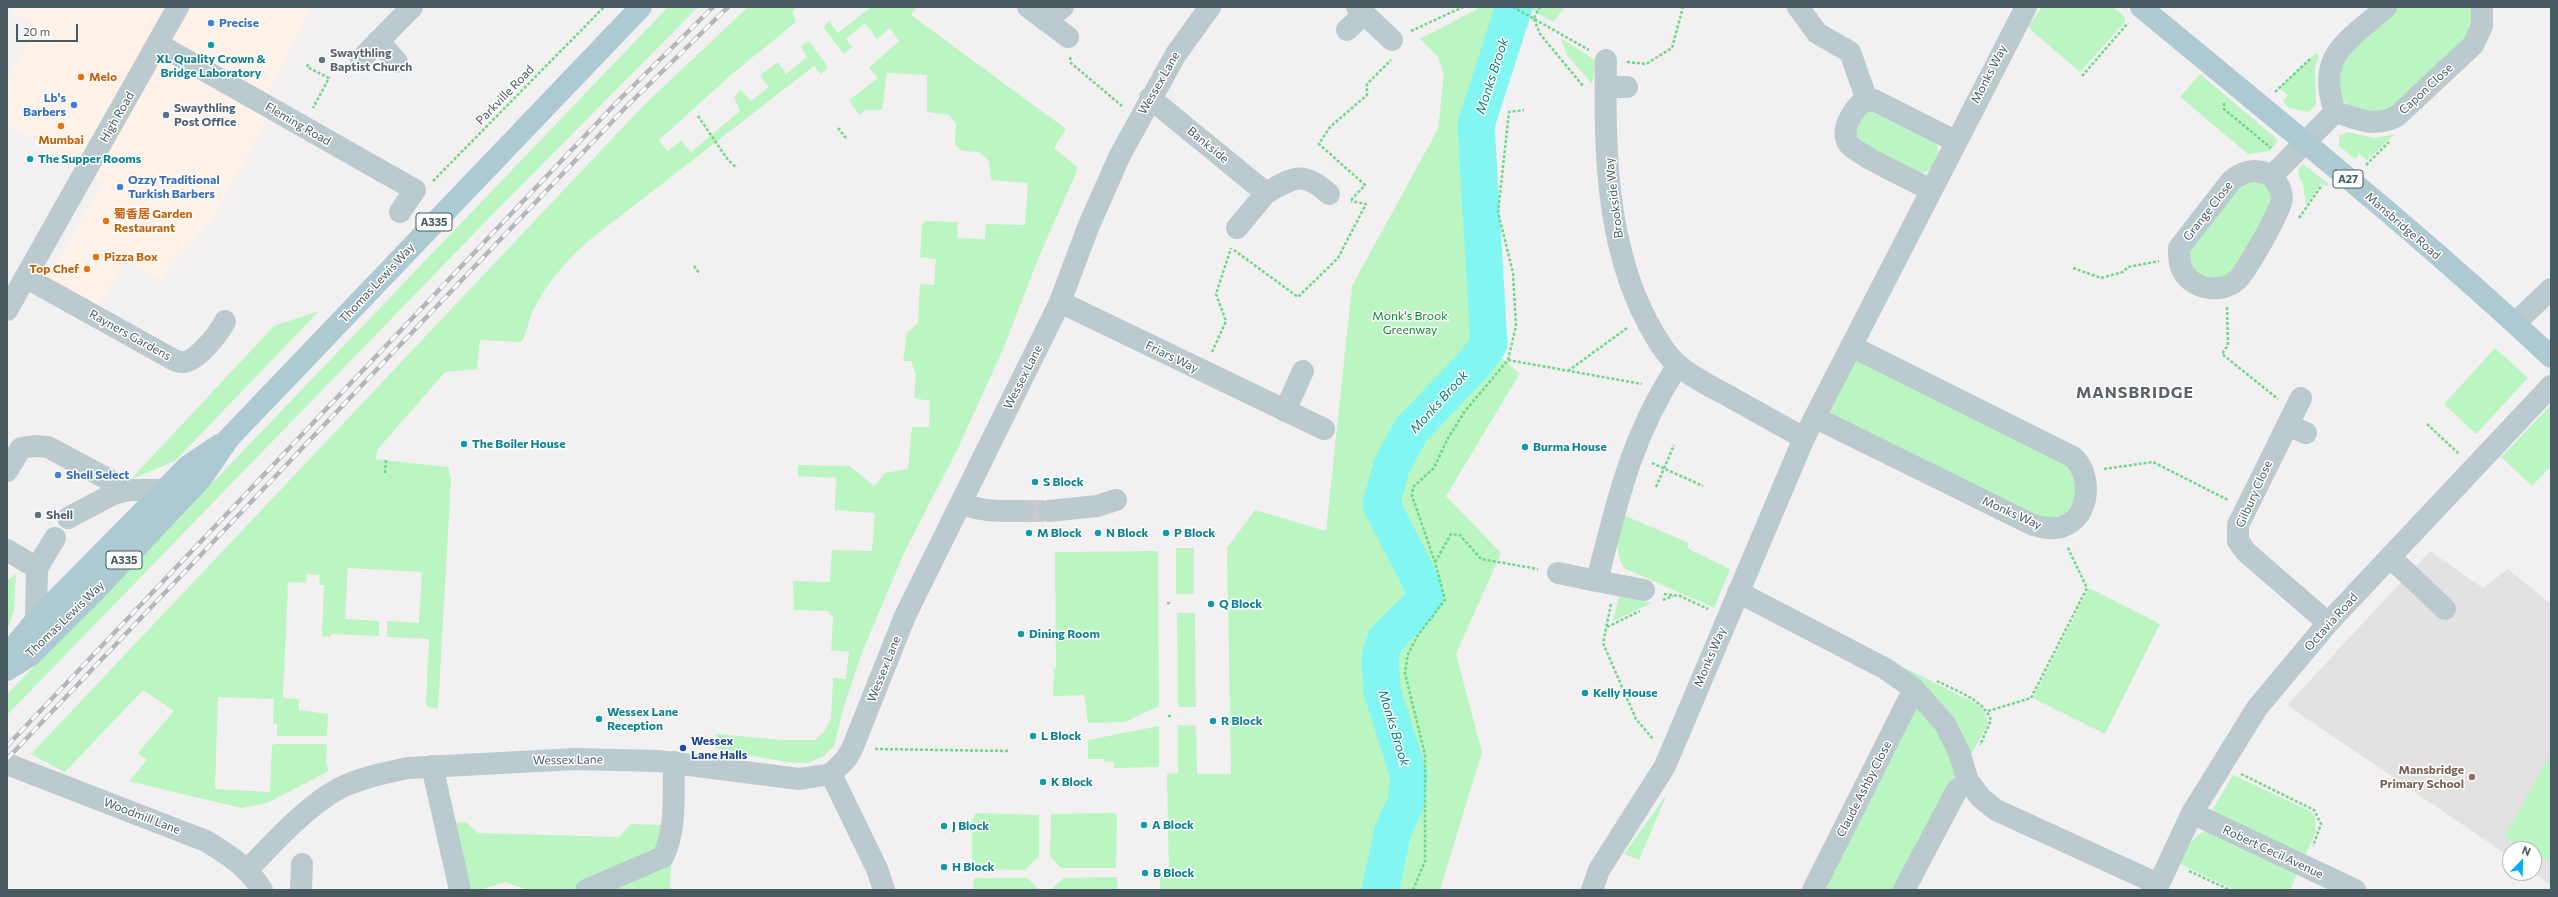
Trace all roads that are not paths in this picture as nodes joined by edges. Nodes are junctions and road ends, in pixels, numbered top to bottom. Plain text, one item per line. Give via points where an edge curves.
1 (178, 7) edge
2 (412, 7) edge
3 (641, 7) edge
4 (1028, 7) edge
5 (1798, 7) edge
6 (2026, 7) edge
7 (2141, 7) edge
8 (2386, 7) edge
9 (2482, 7) edge
10 (1203, 9) edge
11 (1361, 10) edge
12 (1055, 14) edge
13 (1346, 30) dead end
14 (1068, 36) road end
15 (1392, 40) road end
16 (378, 41) junction
17 (158, 44) junction
18 (361, 59) dead end
19 (1606, 60) road end
20 (397, 62) dead end
21 (1150, 98) junction
22 (1867, 100) junction
23 (2335, 112) junction
24 (1955, 141) junction
25 (2305, 143) junction
26 (2272, 176) junction
27 (1930, 190) junction
28 (1266, 193) junction
29 (1328, 194) road end
30 (400, 212) dead end
31 (1237, 228) dead end
32 (25, 277) junction
33 (2551, 288) edge
34 (1060, 302) junction
35 (7, 310) edge
36 (225, 321) dead end
37 (2516, 323) junction
38 (1851, 346) junction
39 (2551, 357) edge
40 (1678, 365) junction
41 (1303, 372) dead end
42 (2551, 386) edge
43 (1285, 411) junction
44 (2297, 417) road end
45 (1816, 418) junction
46 (1324, 429) dead end
47 (230, 438) junction
48 (1804, 438) junction
49 (7, 471) edge
50 (128, 490) junction
51 (163, 490) junction
52 (1116, 500) dead end
53 (961, 503) junction
54 (1022, 511) tunnel mouth
55 (1049, 511) tunnel mouth
56 (68, 518) dead end
57 (55, 538) dead end
58 (7, 550) edge
59 (2390, 557) junction
60 (37, 568) junction
61 (1558, 573) road end
62 (1606, 582) junction
63 (1644, 590) road end
64 (1738, 592) junction
65 (2445, 609) dead end
66 (36, 620) junction
67 (2328, 624) junction
68 (7, 655) edge
69 (7, 670) edge
70 (1914, 689) junction
71 (674, 762) junction
72 (432, 766) junction
73 (15, 767) edge
74 (831, 774) junction
75 (1968, 781) junction
76 (2192, 813) junction
77 (302, 864) dead end
78 (247, 870) junction
79 (2157, 887) edge
80 (262, 890) edge
81 (301, 890) edge
82 (460, 890) edge
83 (586, 890) edge
84 (884, 890) edge
85 (1592, 890) edge
86 (1813, 890) edge
87 (1904, 890) edge
88 (2355, 890) edge

1 - 17 street, High Road
2 - 16 street
3 - 47 main road, Thomas Lewis Way / A335
4 - 12 street
5 - 22 street via 1817,33 1850,52
6 - 24 street, Monks Way
7 - 25 main road, Mansbridge Road / A27
8 - 23 street via 2332,59 2329,83
9 - 23 street, Capon Close via 2482,26 2473,45 2397,116 2384,122 2374,122
10 - 21 street, Wessex Lane
11 - 13 street
11 - 15 street
12 - 14 street
16 - 18 street
16 - 20 street
17 - 30 street, Fleming Road via 415,190
17 - 32 street, High Road
19 - 40 street, Brookside Way via 1616,87 1605,110 1614,222 1625,272 1658,341
21 - 28 street, Bankside
21 - 34 street, Wessex Lane via 1089,225
22 - 24 street via 1885,105
22 - 27 street via 1856,108 1850,118 1846,130 1848,143 1856,151
23 - 25 street
24 - 27 street, Monks Way
25 - 26 street
25 - 37 main road, Mansbridge Road / A27
26 - 26 street, Grange Close via 2281,191 2280,208 2241,276 2227,286 2212,289 2187,277 2181,266 2179,248 2231,181 2238,175 2251,171
27 - 38 street, Monks Way
28 - 29 street via 1291,179 1304,177 1316,182
28 - 31 street
32 - 35 street, High Road
32 - 36 street, Rayners Gardens via 174,360 192,360 220,333
33 - 37 street
34 - 43 street, Friars Way
34 - 53 street, Wessex Lane
37 - 39 main road, Mansbridge Road / A27
38 - 45 street, Monks Way
38 - 45 street, Monks Way via 2067,453 2080,464 2084,472 2087,490 2083,506 2073,520 2059,527 2045,528 2033,525
40 - 48 street, Brookside Way via 1710,386
40 - 62 street via 1663,388 1632,455 1618,493
41 - 43 street
42 - 59 street, Octavia Road
43 - 46 street, Friars Way
44 - 67 street, Gilbury Close via 2245,509 2237,532 2238,541 2246,552
45 - 48 street, Monks Way
47 - 51 main road, Thomas Lewis Way / A335 via 188,466
47 - 69 main road, Thomas Lewis Way / A335 via 201,479 99,587 31,654
48 - 64 street, Monks Way
49 - 50 street via 21,448 48,447
50 - 51 street
50 - 56 street via 112,494
51 - 66 main road, Thomas Lewis Way / A335
52 - 55 street via 1097,506
53 - 54 street via 974,509 989,511
53 - 74 street, Wessex Lane via 905,616 852,749 846,760
57 - 60 street
58 - 60 street
59 - 65 street
59 - 67 street, Octavia Road
60 - 66 street
61 - 62 street
62 - 63 street
64 - 70 street via 1886,669
64 - 85 street, Monks Way via 1669,758 1600,870
66 - 68 main road, Thomas Lewis Way / A335
67 - 76 street, Octavia Road via 2256,708
70 - 75 street via 1945,724
70 - 86 street, Claude Ashby Close
71 - 72 street, Wessex Lane via 575,759
71 - 74 street, Wessex Lane via 799,779
71 - 83 street via 670,844 663,858
72 - 78 street, Wessex Lane via 382,773 338,789 312,807
72 - 82 street
73 - 78 street, Woodmill Lane via 206,841 228,854
74 - 84 street via 877,868
75 - 79 street via 1981,798 1996,810
75 - 87 street via 1957,790
76 - 79 street, Octavia Road
76 - 88 street, Robert Cecil Avenue
77 - 81 street
78 - 80 street, Woodmill Lane

